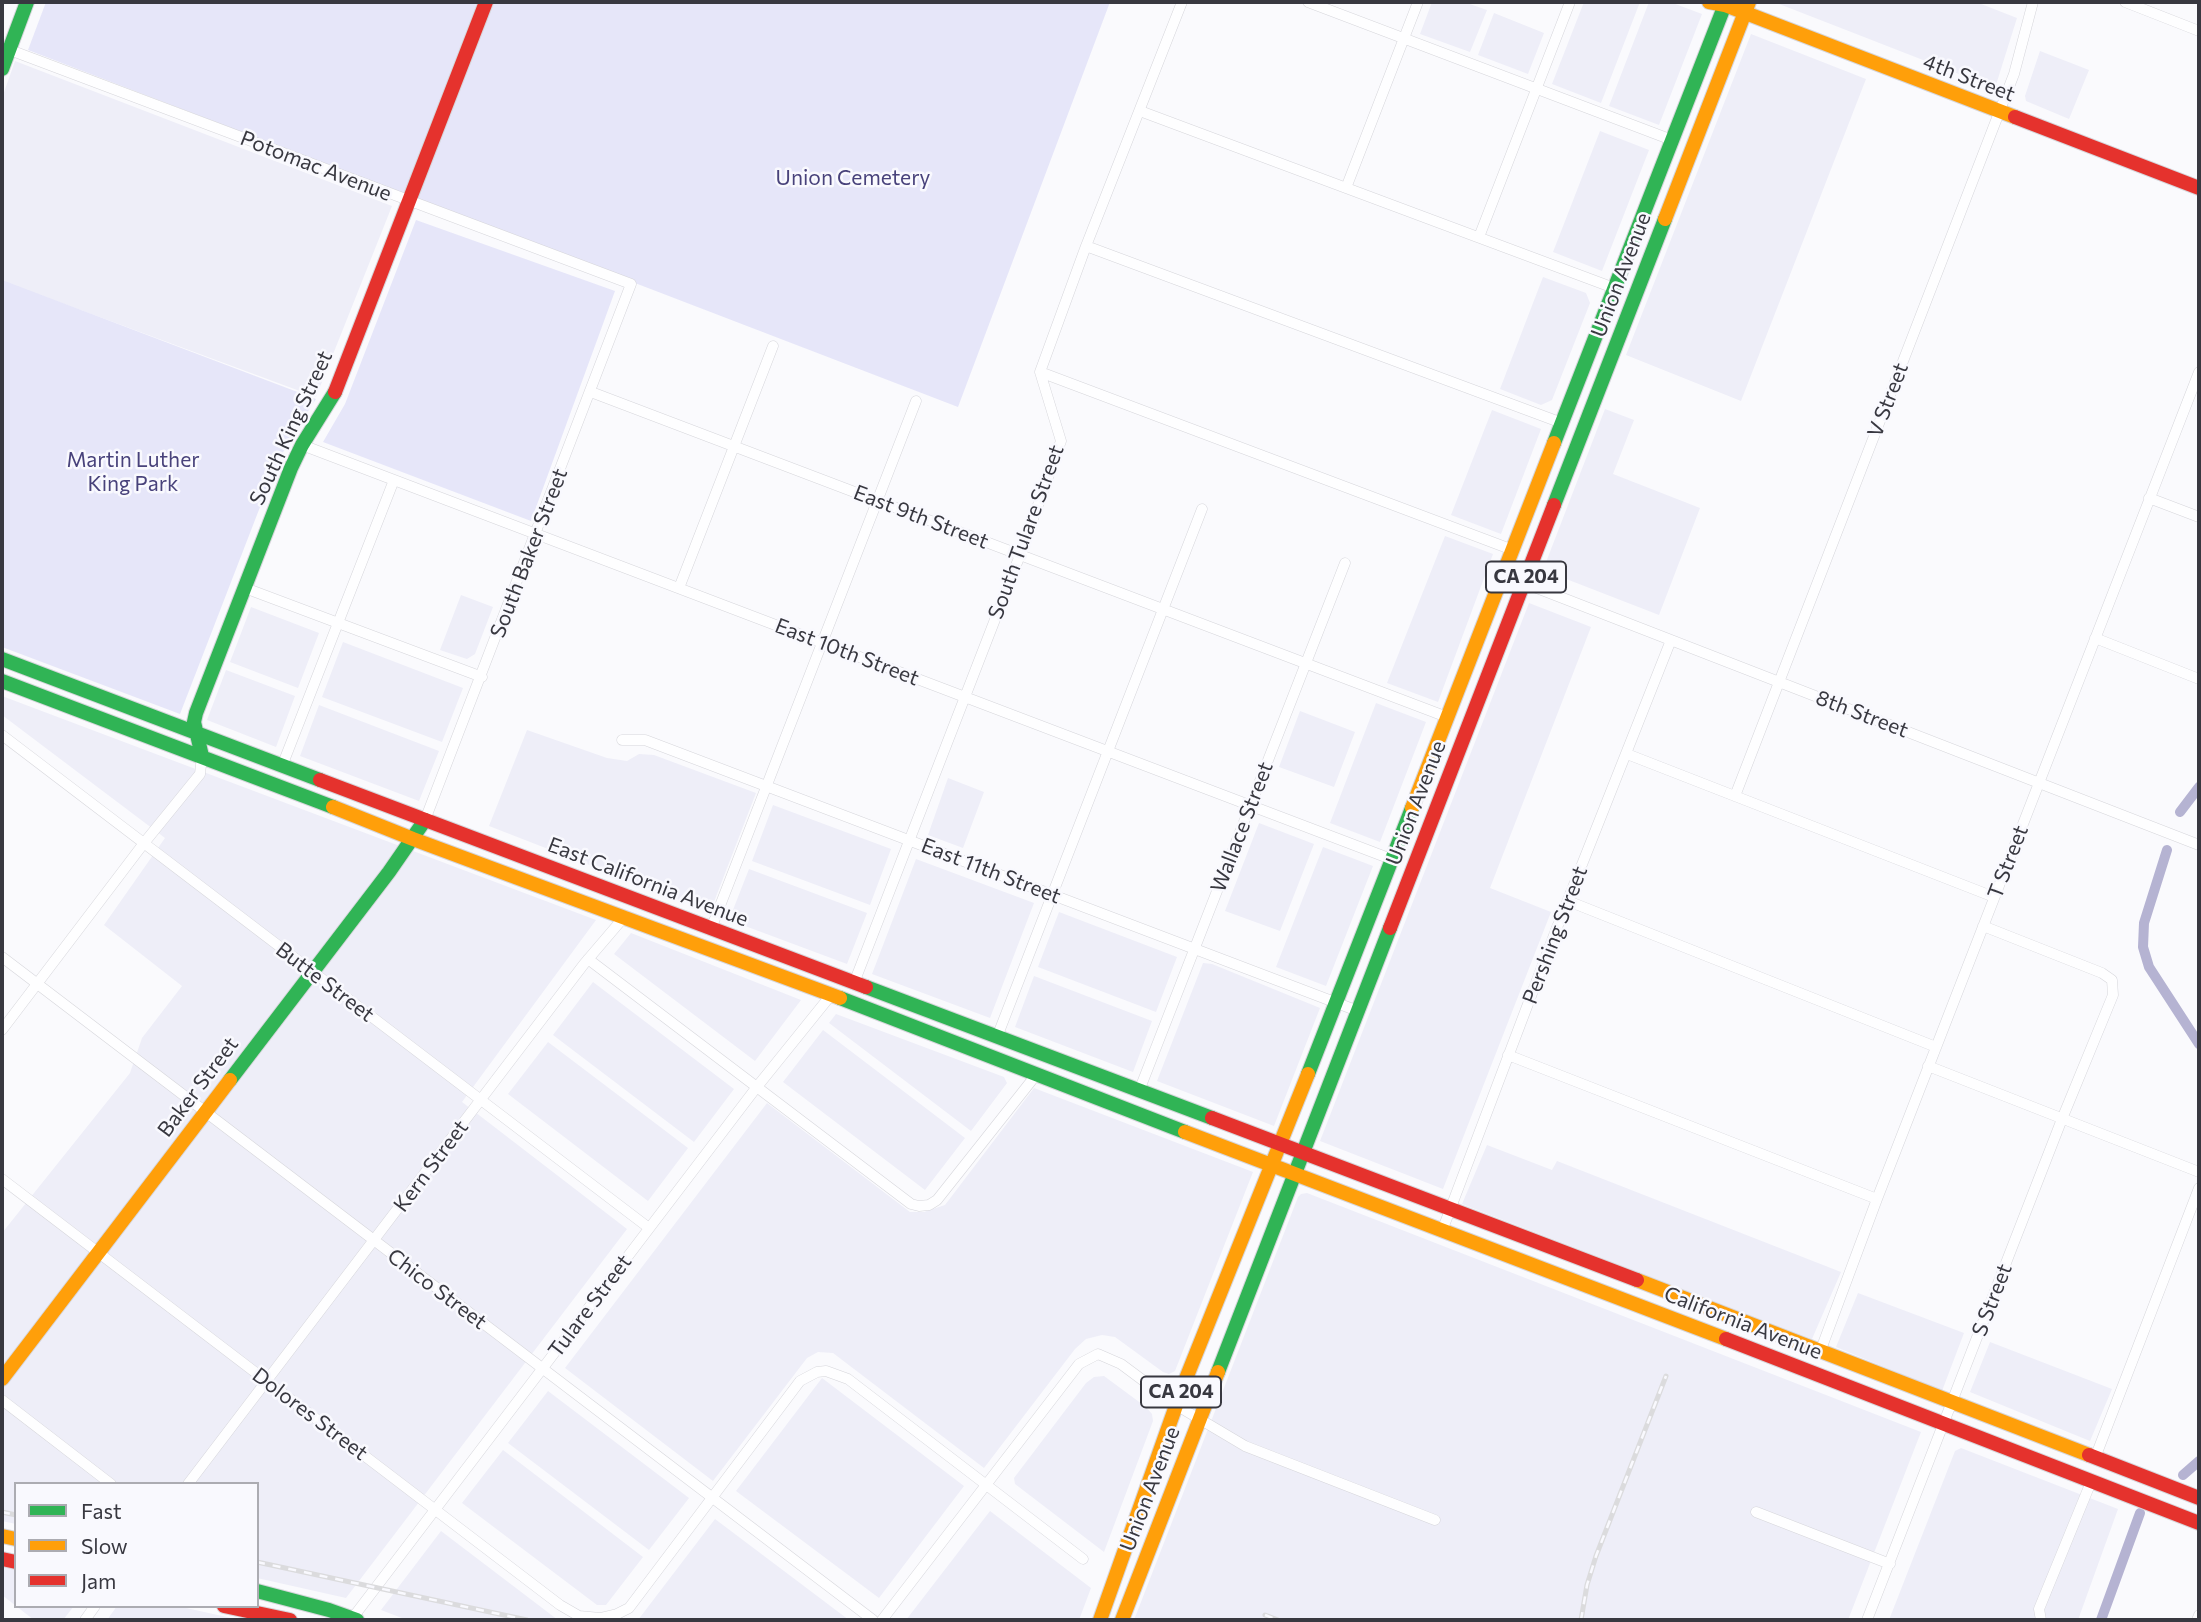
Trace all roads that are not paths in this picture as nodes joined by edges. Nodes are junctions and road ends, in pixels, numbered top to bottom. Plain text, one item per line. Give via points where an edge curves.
1 (27, 2) edge
2 (486, 2) edge
3 (1182, 2) edge
4 (1308, 2) edge
5 (1418, 2) edge
6 (1570, 2) edge
7 (1709, 2) edge
8 (2033, 2) edge
9 (2125, 2) edge
10 (1726, 4) edge
11 (2154, 7) edge
12 (1747, 8) edge
13 (2199, 31) edge
14 (1404, 38) junction
15 (5, 48) edge
16 (2, 69) edge
17 (1536, 89) junction
18 (1140, 111) junction
19 (2000, 112) junction
20 (1672, 140) junction
21 (1346, 188) junction
22 (2199, 188) edge
23 (410, 201) junction
24 (1479, 237) junction
25 (1086, 246) junction
26 (631, 284) joint
27 (1614, 288) junction
28 (773, 346) dead end
29 (1040, 372) junction
30 (2199, 372) edge
31 (591, 391) junction
32 (916, 401) dead end
33 (1562, 423) junction
34 (302, 444) junction
35 (734, 446) junction
36 (394, 480) junction
37 (1539, 481) junction
38 (2149, 498) junction
39 (877, 500) junction
40 (1202, 509) dead end
41 (2199, 517) edge
42 (537, 534) junction
43 (1513, 550) junction
44 (1020, 555) junction
45 (1345, 563) dead end
46 (1524, 583) junction
47 (245, 588) junction
48 (680, 588) junction
49 (1163, 609) junction
50 (338, 623) junction
51 (2095, 638) junction
52 (1671, 640) junction
53 (822, 642) junction
54 (6, 661) edge
55 (1306, 663) junction
56 (482, 677) junction
57 (2199, 679) edge
58 (2, 680) edge
59 (1779, 682) junction
60 (965, 697) junction
61 (1447, 717) junction
62 (196, 733) junction
63 (2, 735) edge
64 (622, 740) dead end
65 (1108, 751) junction
66 (1627, 754) junction
67 (202, 756) junction
68 (282, 766) junction
69 (2038, 783) junction
70 (767, 786) junction
71 (1735, 796) junction
72 (1251, 806) junction
73 (425, 820) junction
74 (413, 839) junction
75 (909, 840) junction
76 (144, 843) junction
77 (2199, 845) edge
78 (1391, 859) junction
79 (1052, 894) junction
80 (1994, 897) junction
81 (1567, 901) junction
82 (625, 916) junction
83 (642, 923) junction
84 (1983, 926) junction
85 (711, 929) junction
86 (1195, 949) junction
87 (2, 957) edge
88 (588, 959) junction
89 (312, 972) junction
90 (854, 983) junction
91 (37, 984) junction
92 (831, 995) junction
93 (1335, 1002) junction
94 (907, 1003) junction
95 (1358, 1010) junction
96 (2, 1030) edge
97 (924, 1030) junction
98 (997, 1037) junction
99 (1936, 1047) junction
100 (1508, 1055) junction
101 (1928, 1066) junction
102 (1036, 1074) junction
103 (1105, 1079) junction
104 (756, 1088) junction
105 (1139, 1091) junction
106 (481, 1100) junction
107 (205, 1112) junction
108 (2062, 1119) junction
109 (1281, 1143) junction
110 (1304, 1151) junction
111 (1271, 1167) junction
112 (2199, 1172) edge
113 (1294, 1175) junction
114 (2, 1179) edge
115 (2199, 1188) edge
116 (1877, 1199) junction
117 (1450, 1209) junction
118 (649, 1228) junction
119 (1442, 1231) junction
120 (374, 1240) junction
121 (99, 1252) junction
122 (1634, 1304) junction
123 (1704, 1307) junction
124 (1820, 1352) junction
125 (1766, 1354) junction
126 (542, 1368) junction
127 (2, 1379) edge
128 (267, 1381) junction
129 (2, 1400) edge
130 (1952, 1404) junction
131 (1176, 1405) junction
132 (1199, 1419) junction
133 (1944, 1425) junction
134 (2095, 1458) junction
135 (2038, 1461) junction
136 (2145, 1477) junction
137 (108, 1482) edge
138 (190, 1482) edge
139 (2091, 1482) junction
140 (986, 1485) junction
141 (711, 1497) junction
142 (2199, 1498) edge
143 (435, 1509) junction
144 (1756, 1512) dead end
145 (1434, 1520) dead end
146 (2199, 1523) edge
147 (1083, 1559) dead end
148 (1890, 1564) junction
149 (259, 1592) edge
150 (233, 1608) edge
151 (2199, 1615) edge
152 (290, 1620) edge
153 (354, 1620) edge
154 (873, 1620) edge
155 (882, 1620) edge
156 (1100, 1620) edge
157 (1122, 1620) edge
158 (1867, 1620) edge
159 (2041, 1620) edge
160 (2197, 1620) edge

1 - 15 main road
2 - 23 main road, South King Street
3 - 18 street
4 - 14 street
5 - 14 street
6 - 17 street
7 - 10 main road, 4th Street
8 - 19 street, V Street
9 - 11 street
10 - 12 main road, 4th Street
10 - 20 main road, Union Avenue / CA 204
11 - 13 street
12 - 19 main road, 4th Street
12 - 46 main road, Union Avenue / CA 204
14 - 17 street
14 - 21 street
15 - 16 main road
15 - 23 street, Potomac Avenue
17 - 20 street
17 - 24 street
18 - 21 street
18 - 25 street
19 - 22 main road, 4th Street
19 - 59 street, V Street
20 - 27 main road, Union Avenue / CA 204
21 - 24 street
23 - 26 street, Potomac Avenue
23 - 34 main road, South King Street via 333,397
24 - 27 street
25 - 29 street
25 - 33 street
26 - 31 street, South Baker Street
27 - 33 main road, Union Avenue / CA 204
28 - 35 street
29 - 43 street
29 - 44 street, South Tulare Street via 1061,440
30 - 38 street, T Street
31 - 35 street, East 9th Street
31 - 42 street, South Baker Street
32 - 39 street
33 - 37 main road, Union Avenue / CA 204
34 - 36 street, East 10th Street
34 - 47 main road, South King Street
35 - 39 street, East 9th Street
35 - 48 street
36 - 42 street, East 10th Street
36 - 50 street
37 - 43 main road, Union Avenue / CA 204
37 - 46 main road via 1542,502 1519,566
38 - 41 street
38 - 51 street, T Street
39 - 44 street, East 9th Street
39 - 53 street
40 - 49 street
42 - 48 street, East 10th Street
42 - 56 street, South Baker Street
43 - 61 main road, Union Avenue / CA 204
44 - 49 street, East 9th Street
44 - 60 street, South Tulare Street
45 - 55 street, Wallace Street
46 - 52 street, 8th Street
46 - 95 main road, Union Avenue / CA 204
47 - 50 street
47 - 62 main road, South King Street via 196,713
48 - 53 street, East 10th Street
49 - 55 street, East 9th Street
49 - 65 street
50 - 56 street
50 - 68 street
51 - 57 street
51 - 69 street, T Street
52 - 59 street, 8th Street
52 - 66 street, Pershing Street
53 - 60 street, East 10th Street
53 - 70 street
54 - 58 street
54 - 62 main road, East California Avenue
55 - 61 street, East 9th Street
55 - 72 street, Wallace Street
56 - 73 street, South Baker Street
58 - 67 main road, East California Avenue
59 - 69 street, 8th Street
59 - 71 street, V Street
60 - 65 street, East 10th Street
60 - 75 street, South Tulare Street
61 - 78 main road, Union Avenue / CA 204
62 - 67 main road, South King Street
62 - 68 main road, East California Avenue
63 - 76 street, Butte Street
64 - 70 street, East 11th Street via 645,740
65 - 72 street, East 10th Street
65 - 79 street
66 - 71 street
66 - 81 street, Pershing Street
67 - 74 main road, East California Avenue
67 - 76 street via 201,774
68 - 73 main road, East California Avenue
69 - 77 street, 8th Street
69 - 80 street, T Street
70 - 75 street, East 11th Street
70 - 85 street
71 - 80 street
72 - 78 street, East 10th Street
72 - 86 street, Wallace Street
73 - 74 main road, Baker Street
73 - 85 main road, East California Avenue
74 - 82 main road, East California Avenue
74 - 89 main road, Baker Street
75 - 79 street, East 11th Street
75 - 90 street, South Tulare Street
76 - 89 street, Butte Street
76 - 91 street
78 - 93 main road, Union Avenue / CA 204
79 - 86 street, East 11th Street
79 - 98 street
80 - 84 street, T Street
81 - 99 street
81 - 100 street, Pershing Street
82 - 83 main road, East California Avenue
82 - 88 street, Kern Street
83 - 85 main road via 704,934
83 - 92 main road, East California Avenue
84 - 99 street, T Street
84 - 108 street, S Street via 2112,980 2113,995
85 - 90 main road, East California Avenue
86 - 93 street, East 11th Street
86 - 105 street, Wallace Street
87 - 91 street, Chico Street
88 - 104 street
88 - 106 street, Kern Street
89 - 106 street, Butte Street
89 - 107 main road, Baker Street
90 - 94 main road, East California Avenue
91 - 96 street
91 - 107 street, Chico Street
92 - 94 main road via 843,990
92 - 97 main road, East California Avenue
92 - 104 street, Tulare Street
93 - 95 street, East 11th Street
93 - 109 main road, Union Avenue / CA 204
94 - 98 main road, East California Avenue
95 - 110 main road, Union Avenue / CA 204
97 - 98 main road via 987,1042
97 - 102 main road, East California Avenue
98 - 103 main road, East California Avenue
99 - 101 street, T Street
100 - 116 street
100 - 117 street, Pershing Street
101 - 108 street
101 - 116 street, T Street
102 - 103 main road via 1042,1067 1089,1083
102 - 104 street via 944,1192 929,1205 919,1206
102 - 111 main road, East California Avenue
103 - 105 main road, East California Avenue
104 - 118 street, Tulare Street
105 - 109 main road, East California Avenue
106 - 118 street, Butte Street
106 - 120 street, Kern Street
107 - 120 street, Chico Street
107 - 121 main road, Baker Street
108 - 112 street
108 - 130 street, S Street
109 - 110 main road, California Avenue
109 - 111 main road, Union Avenue / CA 204
110 - 113 main road, Union Avenue / CA 204
110 - 117 main road, California Avenue
111 - 113 main road, California Avenue
111 - 131 main road, Union Avenue / CA 204
113 - 119 main road, California Avenue
113 - 132 main road, Union Avenue / CA 204
114 - 121 street, Dolores Street
115 - 134 street
116 - 124 street, T Street
117 - 119 street, Pershing Street
117 - 123 main road, California Avenue
118 - 126 street, Tulare Street
119 - 122 main road, California Avenue
120 - 126 street, Chico Street
120 - 128 street, Kern Street
121 - 127 main road, Baker Street
121 - 128 street, Dolores Street
122 - 123 main road via 1642,1296 1686,1310
122 - 125 main road, California Avenue
123 - 124 main road, California Avenue
124 - 125 main road via 1812,1362 1782,1352
124 - 130 main road, California Avenue
125 - 133 main road, California Avenue
126 - 141 street, Chico Street
126 - 143 street, Tulare Street
128 - 138 street, Kern Street
128 - 143 street, Dolores Street
129 - 137 street
130 - 133 street, S Street
130 - 134 main road, California Avenue
131 - 132 street
131 - 140 street via 1121,1364 1098,1354 1079,1364
131 - 156 main road, Union Avenue / CA 204
132 - 145 street via 1245,1446
132 - 157 main road, Union Avenue / CA 204
133 - 135 main road, California Avenue
133 - 148 street, S Street
134 - 135 main road via 2083,1467 2061,1460
134 - 136 main road, California Avenue
135 - 139 main road, California Avenue
136 - 139 main road via 2138,1482 2098,1475
136 - 142 main road, California Avenue
139 - 146 main road, California Avenue
139 - 159 street via 2039,1609
140 - 141 street via 848,1379 826,1371 800,1381
140 - 147 street
140 - 155 street
141 - 143 street, Dolores Street via 629,1608 591,1619 569,1611
141 - 154 street, Chico Street
143 - 153 street, Tulare Street
144 - 148 street
148 - 158 street, S Street
149 - 153 main road
150 - 152 main road
151 - 160 street

